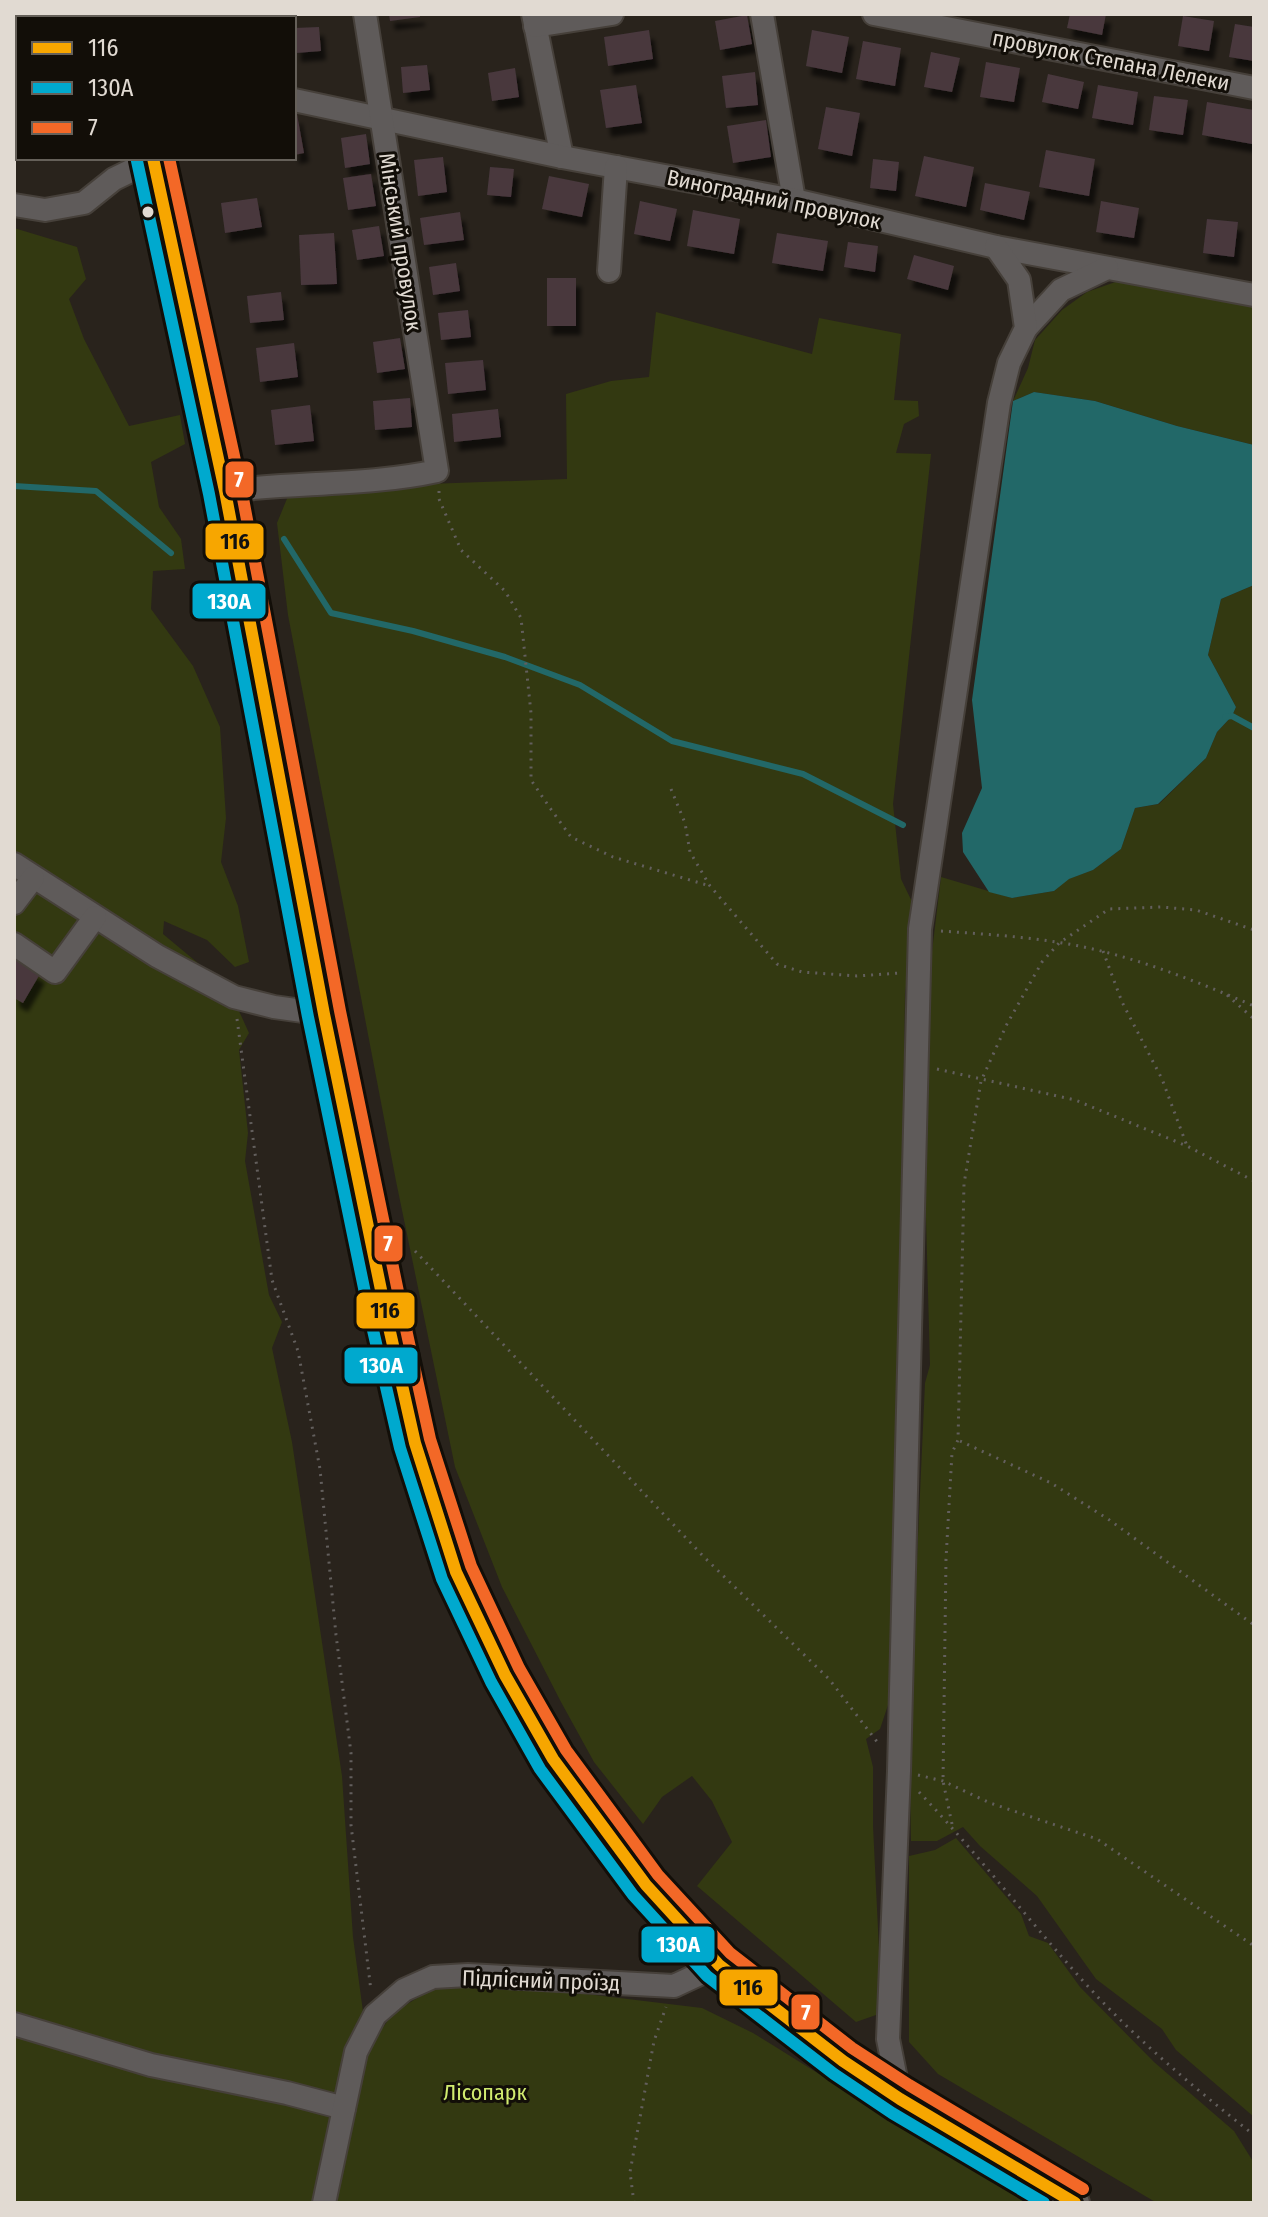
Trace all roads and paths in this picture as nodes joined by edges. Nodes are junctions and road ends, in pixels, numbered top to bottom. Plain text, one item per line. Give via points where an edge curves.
1 (365, 14) edge
2 (612, 14) edge
3 (762, 14) edge
4 (874, 14) edge
5 (534, 20) edge
6 (1254, 88) edge
7 (296, 100) edge
8 (381, 117) junction
9 (562, 157) junction
10 (147, 160) edge
11 (149, 160) edge
12 (616, 167) junction
13 (794, 200) junction
14 (14, 205) edge
15 (996, 247) junction
16 (1107, 268) junction
17 (609, 271) dead end
18 (1254, 295) edge
19 (1026, 328) junction
20 (437, 471) junction
21 (225, 491) junction
22 (671, 789) dead end
23 (14, 864) edge
24 (33, 878) junction
25 (710, 886) junction
26 (14, 903) edge
27 (95, 917) junction
28 (920, 929) junction
29 (1254, 930) edge
30 (1059, 943) junction
31 (14, 944) edge
32 (1103, 951) junction
33 (920, 960) junction
34 (1225, 994) junction
35 (234, 997) junction
36 (1254, 1006) edge
37 (324, 1014) junction
38 (1254, 1019) edge
39 (917, 1066) junction
40 (981, 1081) junction
41 (1187, 1146) junction
42 (1254, 1181) edge
43 (415, 1251) dead end
44 (958, 1440) junction
45 (1254, 1625) edge
46 (899, 1771) junction
47 (943, 1781) junction
48 (953, 1827) junction
49 (1254, 1946) edge
50 (719, 1965) junction
51 (674, 1986) junction
52 (375, 2015) junction
53 (14, 2024) edge
54 (900, 2099) junction
55 (344, 2108) junction
56 (1254, 2135) edge
57 (324, 2203) edge
58 (634, 2203) edge
59 (1075, 2203) edge

1 - 8 street, Мінський провулок
2 - 5 street
3 - 13 street
4 - 6 street, провулок Степана Лелеки
5 - 9 street
7 - 8 street, Виноградний провулок
8 - 9 street, Виноградний провулок
8 - 20 street, Мінський провулок
9 - 12 street, Виноградний провулок
10 - 14 street via 84,203 45,210
11 - 21 main road
12 - 13 street, Виноградний провулок
12 - 17 street
13 - 15 street, Виноградний провулок
15 - 16 street, Виноградний провулок
15 - 19 street via 1019,280
16 - 18 street, Виноградний провулок
16 - 19 street via 1061,290
19 - 28 street via 1009,363 999,403
20 - 21 street
20 - 25 path via 439,499 461,550 505,591 521,618 531,713 531,780 571,837 613,857
21 - 37 main road
22 - 25 path via 690,852
23 - 24 street
24 - 26 street
24 - 27 street
25 - 33 path via 777,964 802,972 857,976 900,973
27 - 31 street via 55,972
27 - 35 street
28 - 30 path
28 - 33 street
29 - 30 path via 1196,910 1109,909
30 - 32 path
30 - 40 path via 1042,962
32 - 34 path
32 - 41 path
33 - 39 street
34 - 36 path
34 - 38 path
35 - 37 street
35 - 52 path via 272,1280 298,1351 320,1469 351,1753 351,1825
37 - 50 main road via 415,1443 456,1572 553,1759 646,1885
39 - 40 path
39 - 46 street
40 - 41 path via 1075,1100
40 - 44 path via 964,1184
41 - 42 path
43 - 46 path via 704,1557 829,1679
44 - 45 path via 1051,1483
44 - 47 path via 952,1453 946,1559
46 - 47 path
46 - 48 path
46 - 54 street via 888,2039
47 - 48 path
47 - 49 path via 990,1803 1097,1839
48 - 56 path via 1095,1994 1190,2084
50 - 51 street, Підлісний проїзд
50 - 54 main road via 804,2033
51 - 52 street, Підлісний проїзд via 433,1977 404,1990
51 - 58 path via 654,2041 630,2172
52 - 55 street, Підлісний проїзд via 356,2052
53 - 55 street via 151,2065
54 - 59 main road
55 - 57 street, Підлісний проїзд

